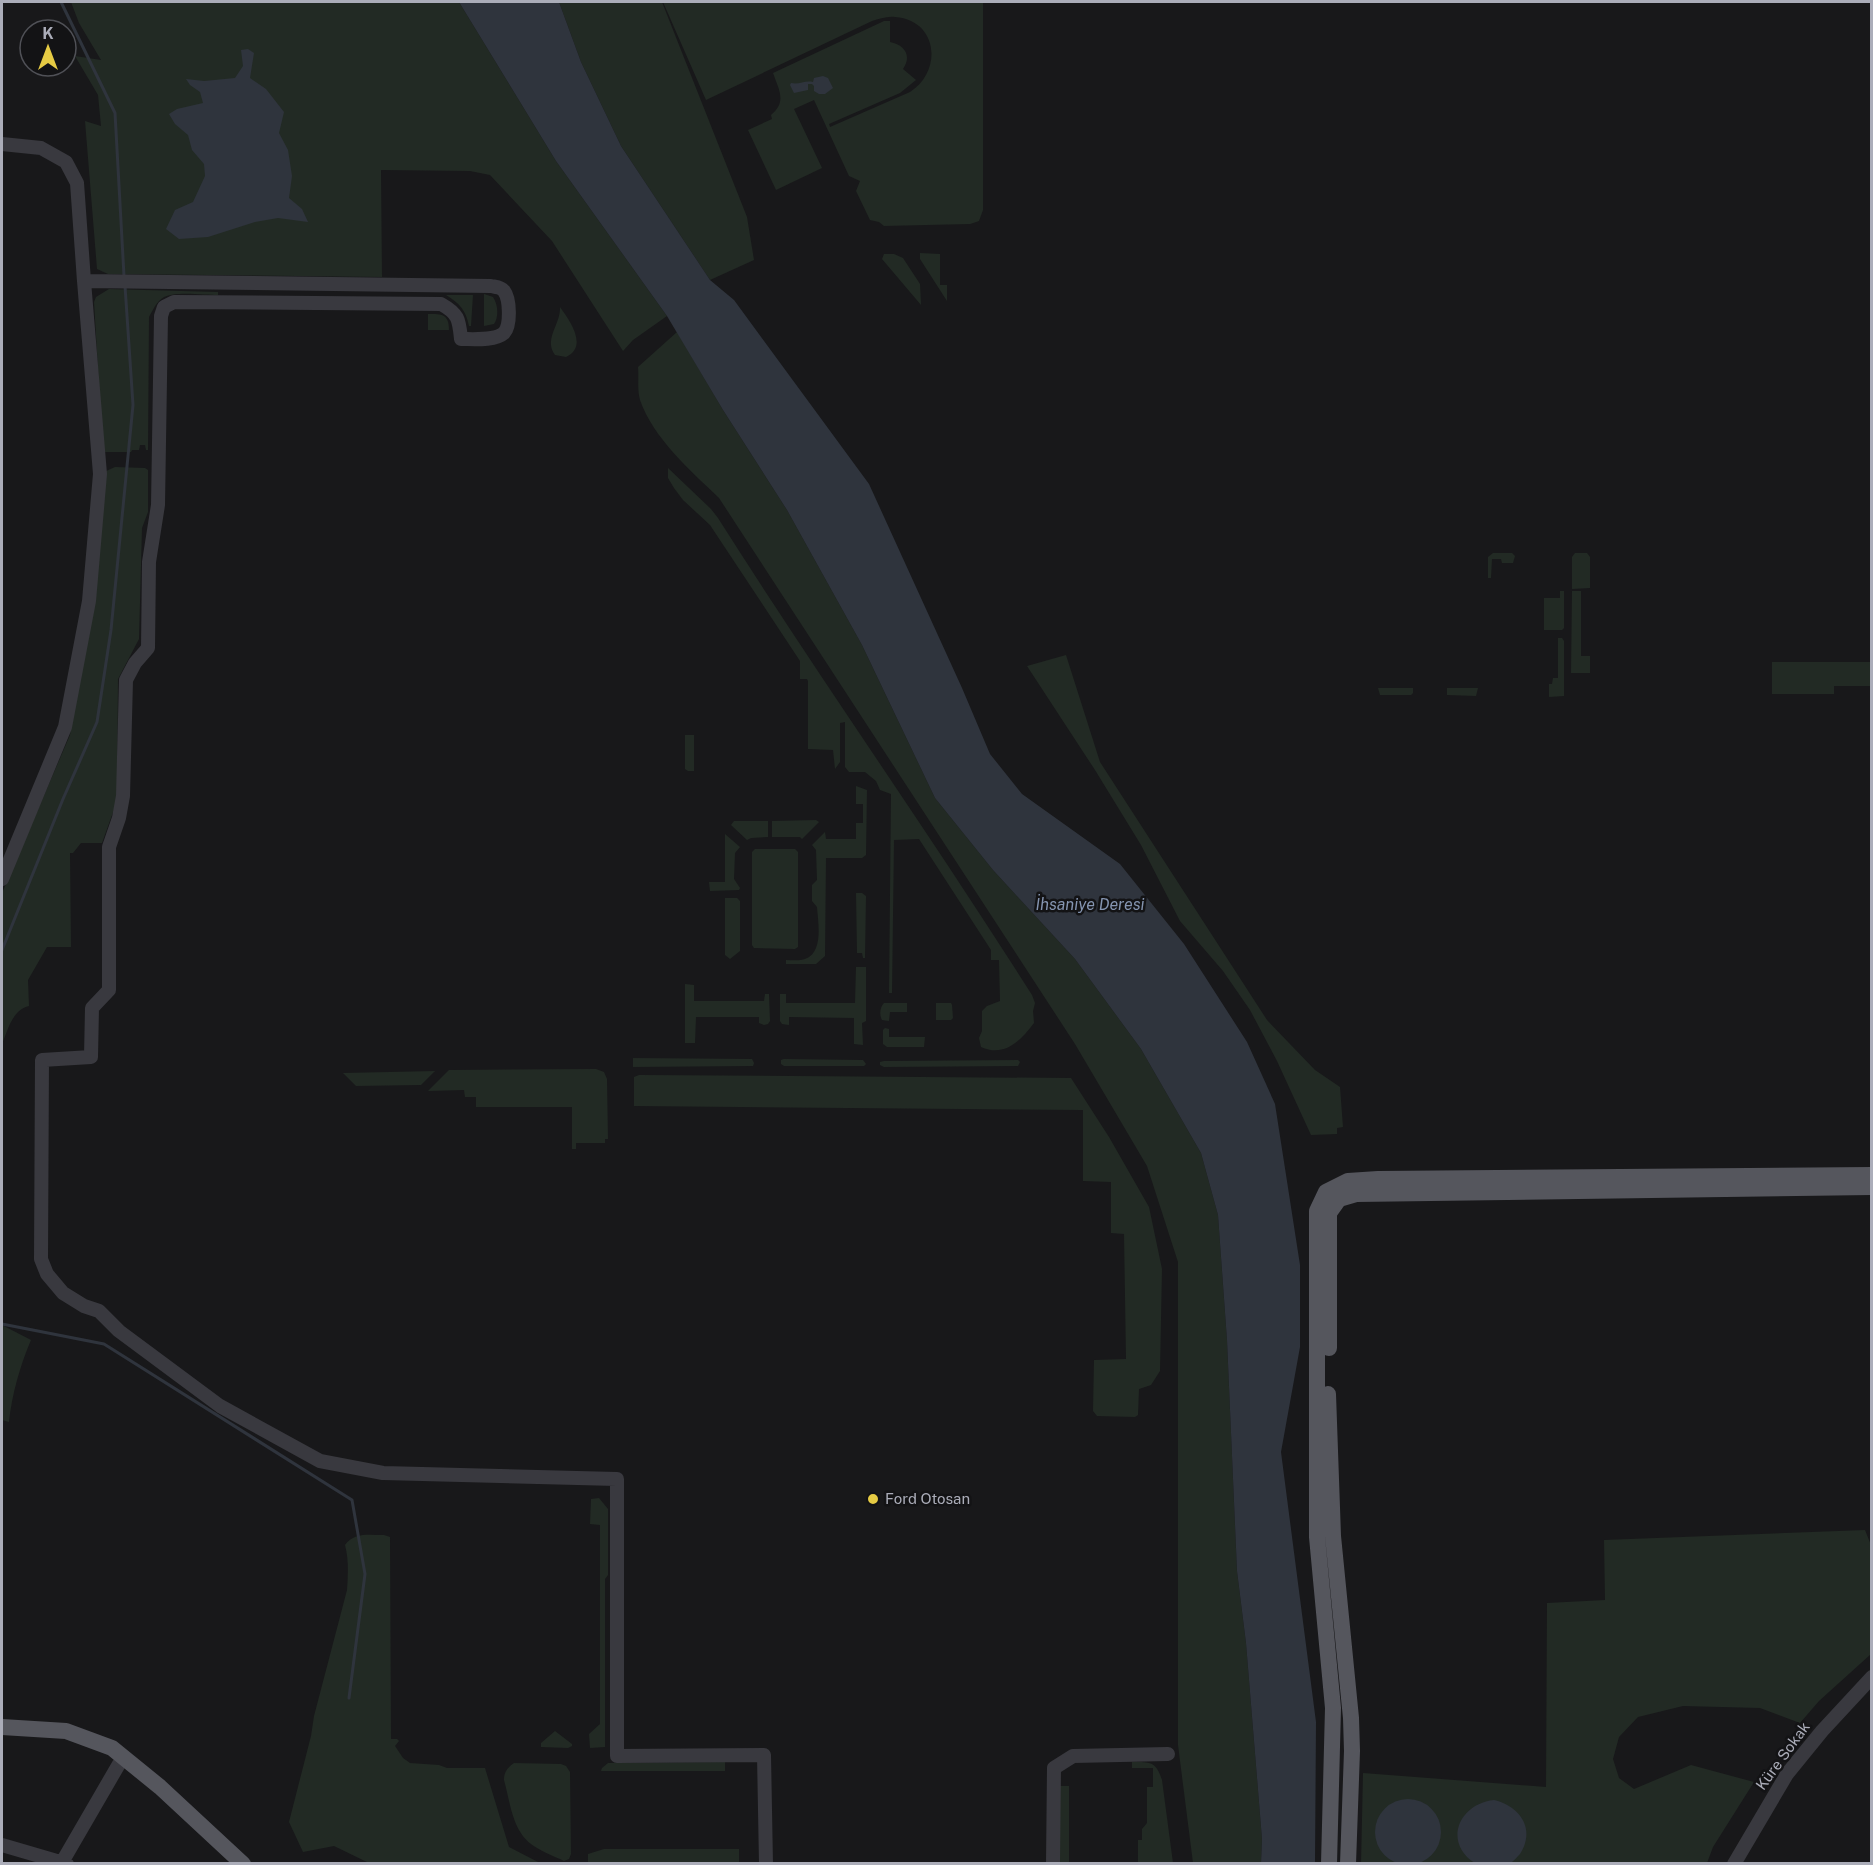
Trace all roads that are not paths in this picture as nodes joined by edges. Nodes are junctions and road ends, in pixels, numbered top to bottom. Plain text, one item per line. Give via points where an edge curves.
1 (2, 144) edge
2 (84, 281) junction
3 (2, 879) edge
4 (1872, 1175) edge
5 (1872, 1187) edge
6 (1872, 1677) edge
7 (2, 1727) edge
8 (2, 1734) edge
9 (1168, 1754) dead end
10 (119, 1764) junction
11 (2, 1845) edge
12 (64, 1863) edge
13 (229, 1863) edge
14 (243, 1863) edge
15 (766, 1863) edge
16 (1053, 1863) edge
17 (1329, 1863) edge
18 (1348, 1863) edge
19 (1734, 1863) edge

1 - 2 street via 41,148 66,162 76,183
2 - 3 street via 100,474 89,601 65,726
2 - 15 street via 491,286 500,287 508,299 508,326 497,336 461,339 459,319 441,303 174,302 164,307 160,328 158,506 149,562 148,648 126,680 123,796 108,847 108,990 92,1008 91,1057 42,1060 42,1259 47,1274 63,1293 99,1311 119,1331 220,1406 320,1461 383,1473 617,1479 617,1756 764,1755
4 - 17 main road via 1378,1179 1348,1181 1326,1192 1317,1211 1317,1537 1333,1708
5 - 18 main road via 1356,1194 1339,1199 1329,1213 1327,1383 1333,1536 1351,1716
6 - 19 street, Küre Sokak via 1787,1774
7 - 14 main road via 66,1731 112,1748 160,1786
8 - 10 main road via 64,1738 108,1755
9 - 16 street via 1073,1756 1054,1768
10 - 12 street
10 - 13 main road via 155,1792
11 - 12 street

